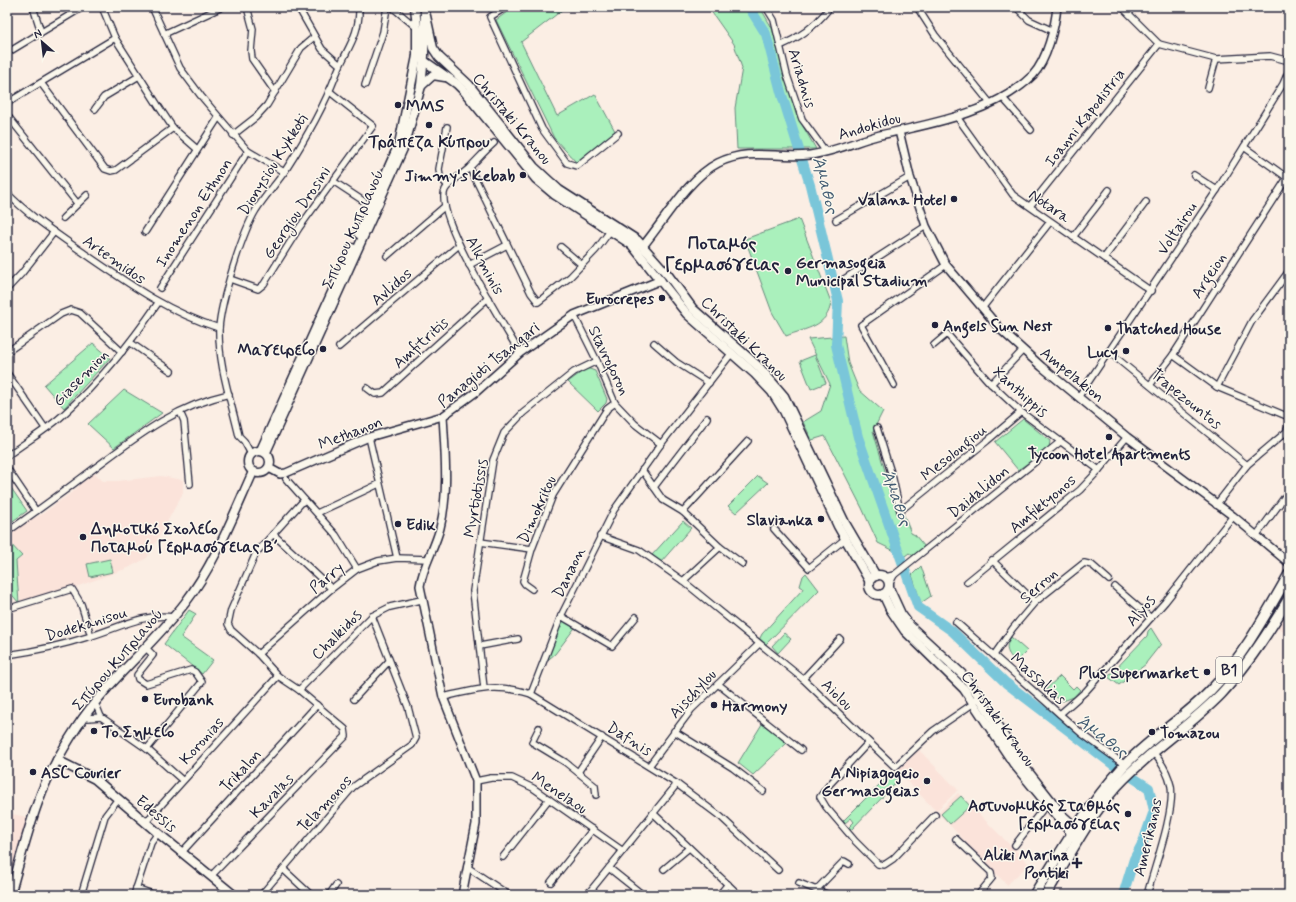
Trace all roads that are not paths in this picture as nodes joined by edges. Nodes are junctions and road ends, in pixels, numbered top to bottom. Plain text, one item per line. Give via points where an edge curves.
1 (33, 7) edge
2 (83, 7) edge
3 (102, 7) edge
4 (152, 7) edge
5 (222, 7) edge
6 (247, 7) edge
7 (298, 7) edge
8 (359, 7) edge
9 (387, 7) edge
10 (392, 7) edge
11 (415, 7) edge
12 (425, 7) edge
13 (506, 7) edge
14 (766, 7) edge
15 (917, 7) edge
16 (1016, 7) edge
17 (1057, 7) edge
18 (1122, 7) edge
19 (827, 11) dead end
20 (426, 16) junction
21 (417, 28) junction
22 (1053, 31) junction
23 (41, 32) junction
24 (164, 34) junction
25 (314, 37) junction
26 (115, 38) junction
27 (1159, 44) junction
28 (780, 46) junction
29 (7, 53) edge
30 (417, 56) junction
31 (1216, 59) junction
32 (424, 61) junction
33 (1289, 61) edge
34 (340, 65) junction
35 (1289, 70) edge
36 (139, 76) junction
37 (448, 77) junction
38 (41, 83) junction
39 (365, 85) dead end
40 (421, 86) junction
41 (1208, 88) dead end
42 (329, 91) junction
43 (275, 92) junction
44 (1002, 96) junction
45 (7, 103) edge
46 (990, 103) junction
47 (95, 109) dead end
48 (7, 115) edge
49 (957, 117) junction
50 (218, 118) junction
51 (447, 127) dead end
52 (173, 128) junction
53 (1031, 130) dead end
54 (899, 131) junction
55 (618, 133) dead end
56 (233, 135) junction
57 (494, 143) dead end
58 (1244, 147) junction
59 (197, 149) junction
60 (248, 151) junction
61 (826, 152) junction
62 (470, 168) junction
63 (284, 172) junction
64 (910, 176) junction
65 (1194, 176) dead end
66 (1288, 178) edge
67 (333, 181) junction
68 (448, 186) junction
69 (1109, 190) dead end
70 (1217, 190) junction
71 (7, 193) edge
72 (87, 195) dead end
73 (1146, 202) dead end
74 (77, 203) junction
75 (371, 206) junction
76 (445, 206) junction
77 (1030, 206) junction
78 (63, 218) dead end
79 (836, 220) dead end
80 (1050, 222) junction
81 (926, 226) junction
82 (610, 231) junction
83 (54, 232) junction
84 (145, 232) dead end
85 (1073, 237) junction
86 (459, 245) junction
87 (507, 245) junction
88 (643, 246) junction
89 (560, 247) dead end
90 (387, 256) dead end
91 (1104, 258) junction
92 (469, 265) junction
93 (582, 265) junction
94 (946, 265) junction
95 (1289, 271) edge
96 (665, 278) junction
97 (230, 279) junction
98 (844, 279) dead end
99 (8, 286) edge
100 (160, 288) dead end
101 (1151, 291) junction
102 (488, 298) junction
103 (158, 303) junction
104 (983, 307) junction
105 (574, 315) junction
106 (220, 328) junction
107 (131, 343) junction
108 (654, 343) dead end
109 (934, 345) dead end
110 (339, 347) dead end
111 (1023, 350) junction
112 (7, 352) edge
113 (122, 352) junction
114 (520, 352) junction
115 (1109, 352) junction
116 (731, 354) junction
117 (1172, 355) junction
118 (597, 361) junction
119 (171, 371) dead end
120 (7, 373) edge
121 (709, 383) junction
122 (991, 384) junction
123 (1150, 384) junction
124 (894, 385) dead end
125 (367, 388) dead end
126 (1216, 388) junction
127 (229, 394) junction
128 (1079, 396) junction
129 (615, 403) junction
130 (180, 412) junction
131 (1021, 412) junction
132 (443, 416) junction
133 (1289, 417) edge
134 (707, 418) dead end
135 (1289, 426) edge
136 (45, 428) junction
137 (877, 428) dead end
138 (369, 437) junction
139 (1127, 437) junction
140 (748, 441) dead end
141 (1060, 442) junction
142 (661, 444) junction
143 (264, 451) junction
144 (251, 454) junction
145 (7, 456) edge
146 (1247, 465) junction
147 (7, 468) edge
148 (269, 468) junction
149 (642, 470) junction
150 (1099, 470) junction
151 (256, 472) junction
152 (286, 479) dead end
153 (190, 484) dead end
154 (379, 484) junction
155 (654, 487) junction
156 (1289, 491) edge
157 (304, 500) junction
158 (1216, 506) junction
159 (36, 511) junction
160 (683, 512) junction
161 (317, 514) junction
162 (1233, 516) junction
163 (774, 529) dead end
164 (7, 532) edge
165 (273, 534) junction
166 (600, 536) junction
167 (1256, 536) junction
168 (845, 539) junction
169 (480, 542) junction
170 (720, 547) junction
171 (532, 549) junction
172 (397, 558) junction
173 (428, 559) junction
174 (992, 560) junction
175 (1289, 563) edge
176 (742, 564) dead end
177 (357, 569) junction
178 (1289, 574) edge
179 (894, 575) junction
180 (876, 576) junction
181 (885, 577) junction
182 (683, 580) junction
183 (1109, 580) dead end
184 (870, 582) junction
185 (967, 582) dead end
186 (1115, 587) dead end
187 (331, 588) junction
188 (532, 589) dead end
189 (887, 589) junction
190 (1289, 598) edge
191 (421, 600) junction
192 (1035, 602) junction
193 (7, 609) edge
194 (372, 616) junction
195 (561, 616) junction
196 (173, 617) junction
197 (636, 617) dead end
198 (1151, 618) junction
199 (956, 622) dead end
200 (91, 636) junction
201 (840, 639) dead end
202 (518, 640) dead end
203 (759, 644) junction
204 (480, 646) junction
205 (148, 650) junction
206 (258, 654) junction
207 (7, 655) edge
208 (994, 655) junction
209 (389, 661) junction
210 (278, 676) junction
211 (803, 679) junction
212 (718, 684) junction
213 (484, 688) junction
214 (299, 690) junction
215 (531, 694) junction
216 (978, 695) junction
217 (443, 697) junction
218 (354, 698) dead end
219 (974, 703) junction
220 (317, 705) junction
221 (97, 707) junction
222 (1060, 714) junction
223 (88, 718) junction
224 (101, 718) junction
225 (539, 728) dead end
226 (674, 731) junction
227 (602, 736) junction
228 (868, 743) junction
229 (1149, 748) junction
230 (147, 749) junction
231 (801, 750) dead end
232 (59, 761) junction
233 (649, 766) junction
234 (1127, 767) junction
235 (578, 772) junction
236 (182, 780) junction
237 (476, 781) junction
238 (677, 784) junction
239 (763, 791) dead end
240 (596, 795) dead end
241 (118, 799) junction
242 (549, 799) junction
243 (1046, 804) junction
244 (653, 813) junction
245 (935, 815) dead end
246 (145, 823) junction
247 (592, 829) junction
248 (158, 833) junction
249 (1077, 834) junction
250 (956, 840) dead end
251 (1015, 845) dead end
252 (689, 848) junction
253 (623, 851) junction
254 (182, 852) junction
255 (503, 857) dead end
256 (850, 864) dead end
257 (467, 867) junction
258 (609, 868) junction
259 (283, 869) junction
260 (664, 869) dead end
261 (778, 870) dead end
262 (211, 876) junction
263 (551, 882) dead end
264 (799, 883) dead end
265 (728, 884) junction
266 (336, 885) dead end
267 (136, 888) junction
268 (816, 890) junction
269 (10, 895) edge
270 (14, 895) edge
271 (81, 895) edge
272 (134, 895) edge
273 (155, 895) edge
274 (234, 895) edge
275 (261, 895) edge
276 (311, 895) edge
277 (329, 895) edge
278 (462, 895) edge
279 (509, 895) edge
280 (587, 895) edge
281 (643, 895) edge
282 (719, 895) edge
283 (739, 895) edge
284 (828, 895) edge
285 (978, 895) edge
286 (1034, 895) edge
287 (1046, 895) edge
288 (1146, 895) edge

1 - 23 street
2 - 23 street
3 - 26 street
4 - 24 street
5 - 24 street
6 - 43 street via 254,29 252,59
7 - 25 street
8 - 34 street, Dionysiou Kykkoti via 360,21 356,36
9 - 39 street via 383,32
10 - 21 street
11 - 21 main road, Σπύρου Κυπριανού
12 - 20 main road, Σπύρου Κυπριανού
13 - 55 street via 490,17 542,129 567,163 577,166
14 - 28 street, Ariadnis via 774,20
15 - 46 street via 935,35
16 - 22 street via 1029,20
17 - 22 street, Andokidou
18 - 27 street
19 - 28 street via 804,33
20 - 32 main road, Σπύρου Κυπριανού
20 - 88 main road, Christaki Kranou via 433,48 439,57 469,85 534,167 559,190
21 - 30 main road, Σπύρου Κυπριανού
22 - 44 street, Andokidou via 1034,74
23 - 29 street
24 - 50 street via 180,68
25 - 34 street via 322,49
25 - 43 street via 301,48
26 - 36 street
26 - 38 street
27 - 31 street
27 - 77 street, Ioanni Kapodistria
28 - 61 street, Ariadnis via 802,119
30 - 32 main road, Christaki Kranou
30 - 75 main road, Σπύρου Κυπριανού via 399,144
31 - 33 street via 1270,56
31 - 41 street
32 - 37 main road, Christaki Kranou
32 - 40 main road, Σπύρου Κυπριανού
34 - 42 street, Dionysiou Kykkoti
35 - 58 street, Voltairou
36 - 47 street via 104,98
36 - 52 street
37 - 40 main road via 433,75
37 - 82 main road, Christaki Kranou via 464,91 536,179 555,195
38 - 45 street
38 - 52 street via 105,169 111,172
40 - 143 main road, Σπύρου Κυπριανού via 405,144
42 - 63 street, Dionysiou Kykkoti via 310,130
42 - 67 street, Georgiou Drosini via 373,126
43 - 56 street via 256,117
44 - 46 street, Andokidou
44 - 53 street
46 - 49 street, Andokidou
48 - 74 street
49 - 54 street, Andokidou
49 - 77 street, Notara via 1013,195
50 - 56 street
50 - 59 street
51 - 68 street via 439,169 440,177
52 - 59 street
54 - 61 street, Andokidou
54 - 64 street, Ampelakion
56 - 60 street
57 - 62 street
58 - 66 street
58 - 70 street, Voltairou
59 - 84 street
60 - 63 street
60 - 100 street, Inomenon Ethnon
61 - 88 street, Andokidou via 789,156 745,154 716,164 668,211
62 - 68 street
62 - 87 street
63 - 97 street, Dionysiou Kykkoti via 256,210 245,232
64 - 79 street
64 - 81 street, Ampelakion
65 - 70 street
66 - 117 street, Argeion
67 - 75 street
67 - 97 street, Georgiou Drosini via 264,284 258,289
68 - 76 street, Alkminis via 445,191
69 - 85 street
70 - 101 street, Voltairou
71 - 83 street, Artemidos
72 - 74 street
73 - 91 street
74 - 78 street
75 - 143 main road, Σπύρου Κυπριανού
76 - 86 street, Alkminis
76 - 90 street
77 - 80 street, Notara
80 - 85 street, Notara
80 - 104 street
81 - 94 street, Ampelakion
81 - 98 street
82 - 93 street
82 - 96 main road, Christaki Kranou via 632,245
83 - 99 street via 22,273
83 - 103 street, Artemidos
85 - 91 street, Notara
86 - 92 street, Alkminis
86 - 110 street, Avlidos
87 - 92 street
87 - 93 street via 538,302
88 - 96 main road, Christaki Kranou
89 - 93 street
91 - 101 street, Notara
92 - 102 street, Alkminis
94 - 104 street, Ampelakion
94 - 124 street via 861,326
95 - 126 street via 1252,321
96 - 105 street, Panagioti Tsangari
96 - 116 main road, Christaki Kranou via 687,314
96 - 180 main road, Christaki Kranou via 697,313 778,387 845,523
97 - 106 street, Dionysiou Kykkoti via 223,302
101 - 115 street, Voltairou
102 - 114 street, Alkminis
102 - 125 street, Amfitritis via 383,393 375,394
103 - 106 street, Artemidos via 182,315
103 - 107 street, Giasemion
104 - 111 street, Ampelakion via 1001,330
105 - 114 street, Panagioti Tsangari
105 - 118 street, Stavroforon
106 - 127 street, Dionysiou Kykkoti via 221,355
107 - 113 street, Giasemion
107 - 119 street
108 - 121 street via 676,362
109 - 122 street, Xanthippis via 947,334
111 - 122 street
111 - 128 street, Ampelakion
112 - 113 street via 61,314 71,310 80,313
113 - 136 street, Giasemion via 113,365 68,410
114 - 132 street, Panagioti Tsangari via 476,392
115 - 123 street, Trapezountos
115 - 128 street, Voltairou
116 - 121 street, Danaon
116 - 168 main road, Christaki Kranou via 764,383 778,400
117 - 123 street, Argeion
117 - 126 street
118 - 129 street, Stavroforon
118 - 169 street, Myrtiotissis via 574,372 523,413 504,433 493,460
120 - 136 street
121 - 142 street, Danaon
122 - 131 street, Xanthippis
123 - 146 street, Trapezountos
126 - 133 street
127 - 130 street
127 - 144 street, Dionysiou Kykkoti via 239,436
128 - 139 street, Ampelakion
129 - 142 street, Stavroforon via 635,424
129 - 171 street, Dimokritou via 607,409 553,495
130 - 153 street via 184,421
130 - 159 street via 156,423
131 - 137 street, Mesolongiou via 900,511
131 - 141 street, Xanthippis
132 - 138 street, Methanon
132 - 173 street, Panagioti Tsangari via 444,504 440,529
134 - 155 street
135 - 146 street via 1286,432
136 - 145 street, Giasemion
138 - 148 street, Methanon via 286,473 280,474
138 - 154 street
139 - 150 street, Amfiktyonos
139 - 158 street, Ampelakion
140 - 160 street
141 - 150 street, Xanthippis
141 - 179 street, Daidalidon
142 - 149 street, Danaon
143 - 144 main road
143 - 148 main road via 271,461
144 - 151 main road via 248,464
146 - 158 street
147 - 159 street
148 - 151 main road
149 - 155 street
149 - 166 street, Danaon via 614,510
150 - 174 street, Amfiktyonos via 1080,490
151 - 196 main road, Σπύρου Κυπριανού via 196,587
151 - 205 main road, Σπύρου Κυπριανού via 224,544 199,589
152 - 157 street
154 - 161 street
154 - 172 street
155 - 160 street via 663,500
156 - 167 street
157 - 161 street
157 - 165 street
158 - 162 street, Ampelakion
159 - 164 street
160 - 170 street
161 - 177 street via 336,535
162 - 167 street, Ampelakion
162 - 198 street, Alyos
163 - 168 street via 809,568
165 - 187 street
165 - 206 street via 256,553 228,621 231,630
166 - 182 street, Aiolou via 639,550
166 - 195 street, Danaon
167 - 175 street, Ampelakion
168 - 184 main road, Christaki Kranou
169 - 171 street
169 - 204 street, Myrtiotissis via 473,591
170 - 176 street
170 - 182 street
171 - 188 street, Dimokritou via 524,581
172 - 173 street, Parry
172 - 177 street, Parry
173 - 191 street, Panagioti Tsangari via 420,586
174 - 185 street, Amfiktyonos
174 - 192 street
177 - 187 street, Parry
178 - 229 main road, B1 via 1261,625 1235,663 1209,692
179 - 181 street
179 - 189 street
180 - 181 main road
180 - 184 main road
181 - 189 main road
182 - 203 street, Aiolou
183 - 192 street, Serron via 1092,565 1084,563
184 - 189 main road via 869,588 877,595
186 - 198 street
187 - 206 street, Parry
189 - 216 main road, Christaki Kranou via 910,626 964,676
189 - 219 main road, Christaki Kranou via 890,609 905,631 959,682
190 - 229 main road, B1 via 1253,655 1221,694 1196,717
191 - 194 street, Chalkidos via 390,607
191 - 217 street, Panagioti Tsangari
192 - 208 street, Serron
193 - 200 street via 72,590 81,604
194 - 209 street
194 - 214 street, Chalkidos
195 - 197 street via 612,646
195 - 215 street, Danaon
196 - 200 street, Dodekanisou via 147,617
196 - 232 main road, Σπύρου Κυπριανού via 103,691 77,726
198 - 222 street, Alyos via 1091,685
199 - 208 street, Massalias
200 - 207 street, Dodekanisou via 41,650
201 - 211 street
202 - 204 street
203 - 211 street, Aiolou
203 - 212 street, Aischylou
204 - 213 street, Myrtiotissis
205 - 221 main road, Σπύρου Κυπριανού via 106,693
205 - 230 street via 153,655 137,675 138,679 146,684 191,670 202,682
206 - 210 street
208 - 222 street, Massalias
209 - 218 street
209 - 259 street, Telamonos via 408,707 416,738 412,744 353,787
210 - 214 street
210 - 236 street, Koronias
211 - 228 street, Aiolou
212 - 226 street, Aischylou
212 - 231 street
213 - 215 street, Dafnis via 511,688
213 - 217 street, Dafnis
214 - 220 street
215 - 227 street, Dafnis
216 - 219 street
216 - 249 main road, Christaki Kranou via 1019,760
217 - 237 street, Panagioti Tsangari
219 - 228 street, Aiolou via 933,731 895,767
219 - 243 main road, Christaki Kranou via 1014,764
220 - 254 street, Trikalon
220 - 262 street, Kavalas via 346,731 346,736
221 - 223 main road, Σπύρου Κυπριανού
221 - 224 street
222 - 234 street, Massalias via 1080,733
223 - 224 street
223 - 232 main road, Σπύρου Κυπριανού
224 - 230 street
225 - 235 street via 532,742
226 - 233 street, Aischylou
226 - 239 street via 733,768
227 - 233 street, Dafnis
227 - 235 street
228 - 245 street via 820,797 855,841 878,864 884,865
229 - 234 main road, B1
229 - 288 street, Amerikanas via 1165,769 1171,786 1171,806
230 - 236 street
232 - 241 main road, Edessis via 86,773
232 - 269 main road, Σπύρου Κυπριανού via 38,801
232 - 270 main road, Σπύρου Κυπριανού via 42,803
233 - 238 street, Dafnis
234 - 249 main road, B1
235 - 240 street via 595,786
236 - 246 street, Koronias
237 - 242 street, Menelaou via 512,778
237 - 257 street, Panagioti Tsangari via 476,824
238 - 244 street
238 - 261 street, Dafnis via 721,817
241 - 246 main road, Edessis
241 - 271 street via 105,816
242 - 247 street, Menelaou
242 - 255 street
243 - 249 main road, Christaki Kranou
243 - 251 street
244 - 252 street
244 - 253 street
246 - 248 main road, Edessis
247 - 253 street, Menelaou
247 - 263 street
248 - 254 main road, Edessis
248 - 267 street via 151,843
249 - 286 main road, B1
249 - 287 main road, B1
250 - 285 street via 991,872 992,878
252 - 260 street
252 - 265 street
253 - 258 street
254 - 262 main road, Edessis
256 - 268 street via 844,861
257 - 278 street, Panagioti Tsangari
257 - 279 street
258 - 280 street
258 - 281 street
259 - 275 street, Telamonos
259 - 276 street
262 - 274 main road, Edessis
264 - 268 street
265 - 282 street
265 - 283 street
266 - 277 street
267 - 272 street
267 - 273 street
268 - 284 street

